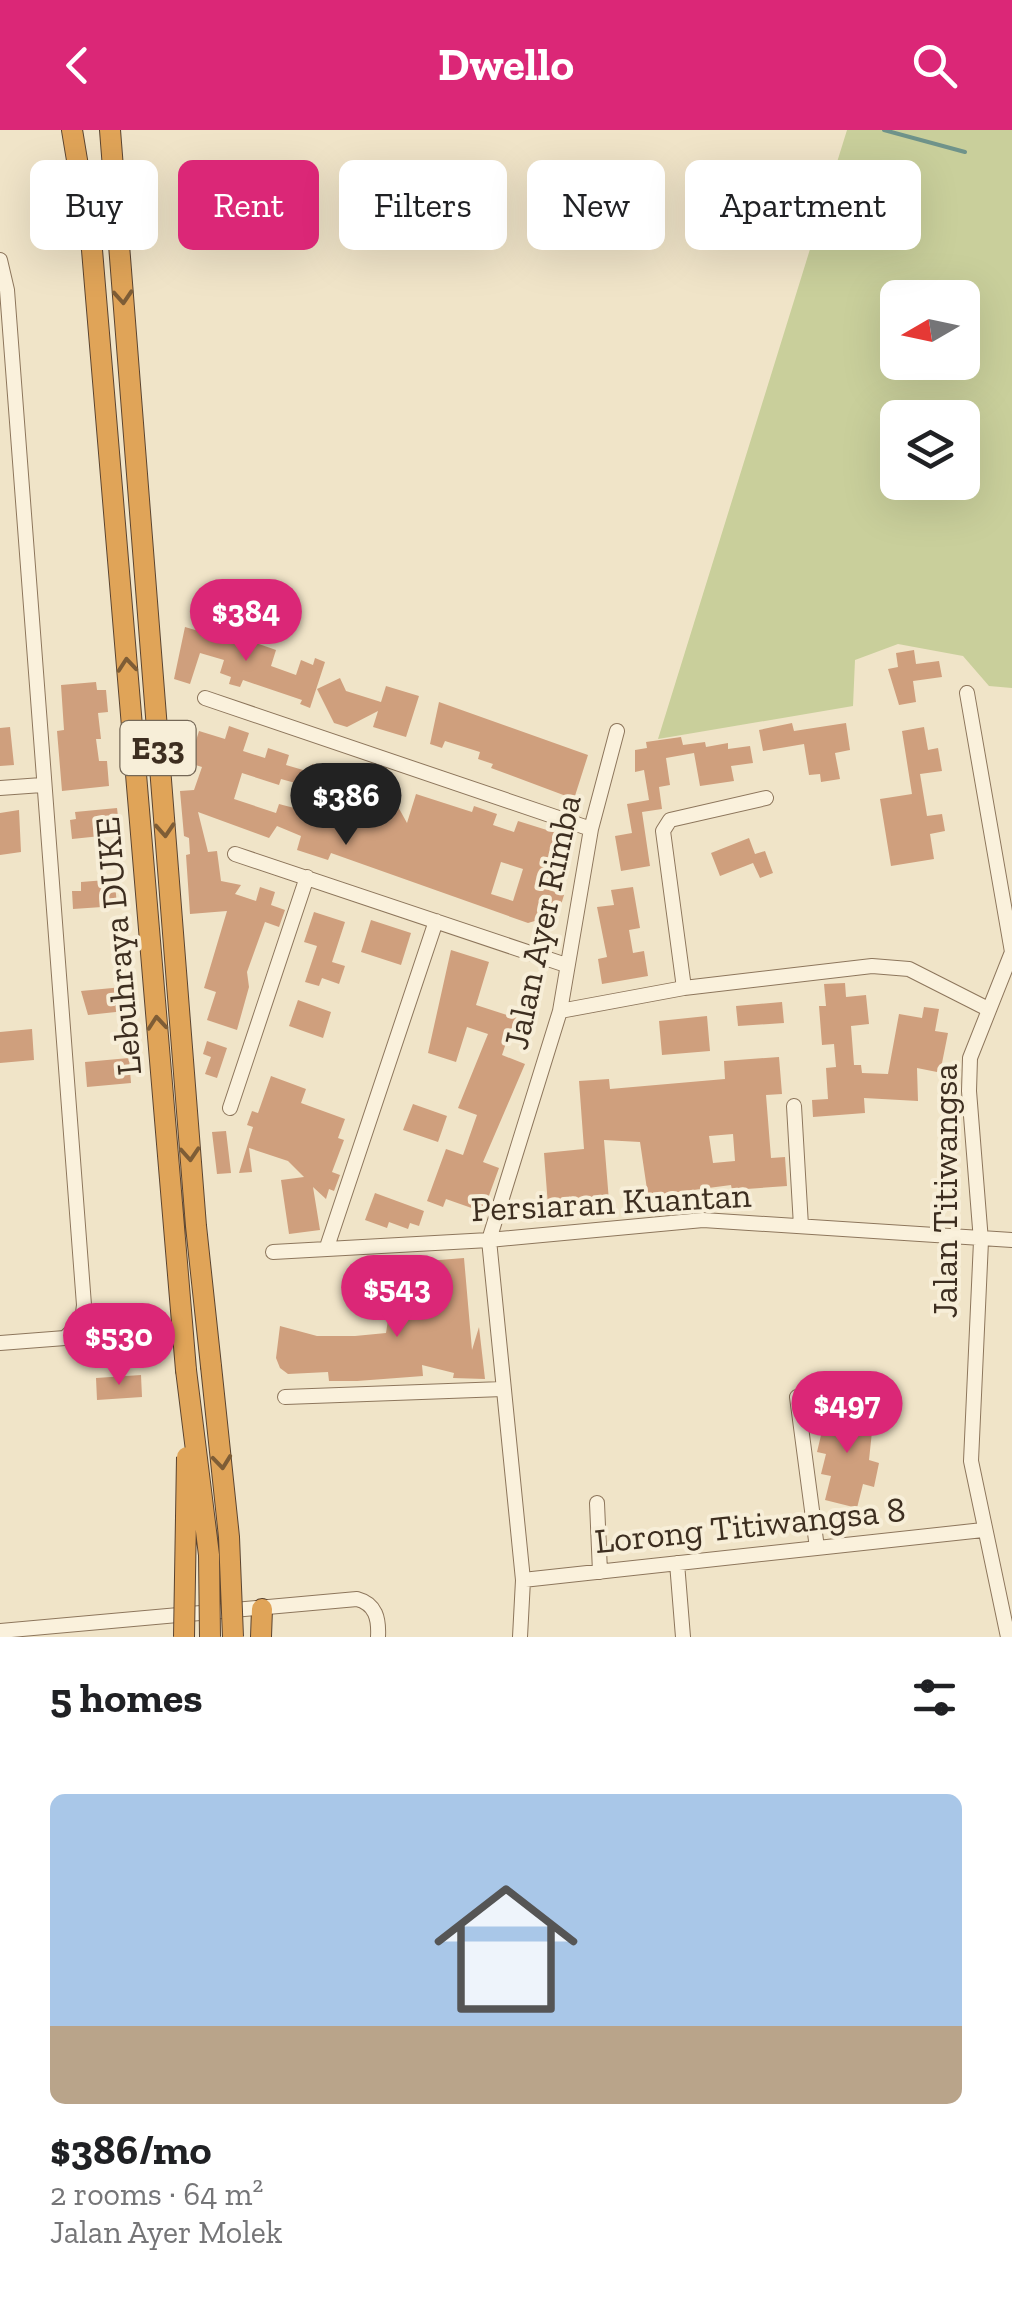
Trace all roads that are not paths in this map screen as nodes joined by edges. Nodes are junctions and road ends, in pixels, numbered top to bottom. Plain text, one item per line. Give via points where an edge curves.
1 (72, 130) edge
2 (110, 130) edge
3 (0, 260) edge
4 (967, 693) dead end
5 (205, 698) dead end
6 (617, 730) dead end
7 (42, 784) junction
8 (0, 788) edge
9 (766, 798) dead end
10 (591, 828) junction
11 (235, 854) dead end
12 (307, 877) junction
13 (1008, 892) edge
14 (436, 921) junction
15 (566, 965) junction
16 (684, 988) junction
17 (986, 1008) junction
18 (560, 1011) junction
19 (794, 1106) dead end
20 (230, 1108) dead end
21 (802, 1226) junction
22 (489, 1240) junction
23 (1012, 1240) edge
24 (981, 1241) junction
25 (327, 1246) junction
26 (272, 1252) dead end
27 (0, 1343) edge
28 (186, 1370) junction
29 (503, 1390) junction
30 (285, 1397) dead end
31 (797, 1397) dead end
32 (597, 1503) dead end
33 (983, 1530) junction
34 (816, 1548) junction
35 (677, 1563) junction
36 (600, 1572) junction
37 (523, 1580) junction
38 (262, 1609) junction
39 (0, 1631) edge
40 (184, 1637) edge
41 (210, 1637) edge
42 (233, 1637) edge
43 (261, 1637) edge
44 (378, 1637) edge
45 (520, 1637) edge
46 (683, 1637) edge
47 (1008, 1637) edge

28 -> 1 highway, Lebuhraya DUKE / E33 via 92,250
2 -> 42 highway, Lebuhraya DUKE / E33, bridge
3 - 7 street
4 - 13 street, Jalan Titiwangsa
5 - 10 street
6 - 10 street, Jalan Ayer Rimba
7 - 8 street
7 - 27 street via 84,1306 82,1321 65,1338
9 - 16 street via 670,820 663,831
10 - 15 street, Jalan Ayer Rimba
11 - 12 street
12 - 14 street
12 - 20 street
13 - 17 street, Jalan Titiwangsa via 1012,952
14 - 15 street
14 - 25 street
15 - 18 street, Jalan Ayer Rimba
16 - 17 street via 872,966 909,970
16 - 18 street
17 - 24 street, Jalan Titiwangsa via 970,1058
18 - 22 street, Jalan Ayer Rimba
19 - 21 street
21 - 22 street, Persiaran Kuantan via 704,1220
21 - 24 street, Persiaran Kuantan
22 - 25 street, Persiaran Kuantan
22 - 29 street
23 - 24 street, Persiaran Kuantan
24 - 33 street, Jalan Titiwangsa via 971,1426
25 - 26 street, Persiaran Kuantan
28 - 40 highway, bridge
28 - 41 highway, Lebuhraya DUKE / E33, bridge via 209,1555
29 - 30 street
29 - 37 street
31 - 34 street
32 - 36 street
33 - 34 street, Lorong Titiwangsa 8
33 - 47 street, Jalan Titiwangsa
34 - 35 street, Lorong Titiwangsa 8
35 - 36 street, Lorong Titiwangsa 8
35 - 46 street
36 - 37 street, Lorong Titiwangsa 8
37 - 45 street
38 - 39 street
38 - 43 highway
38 - 44 street via 357,1599 377,1616

